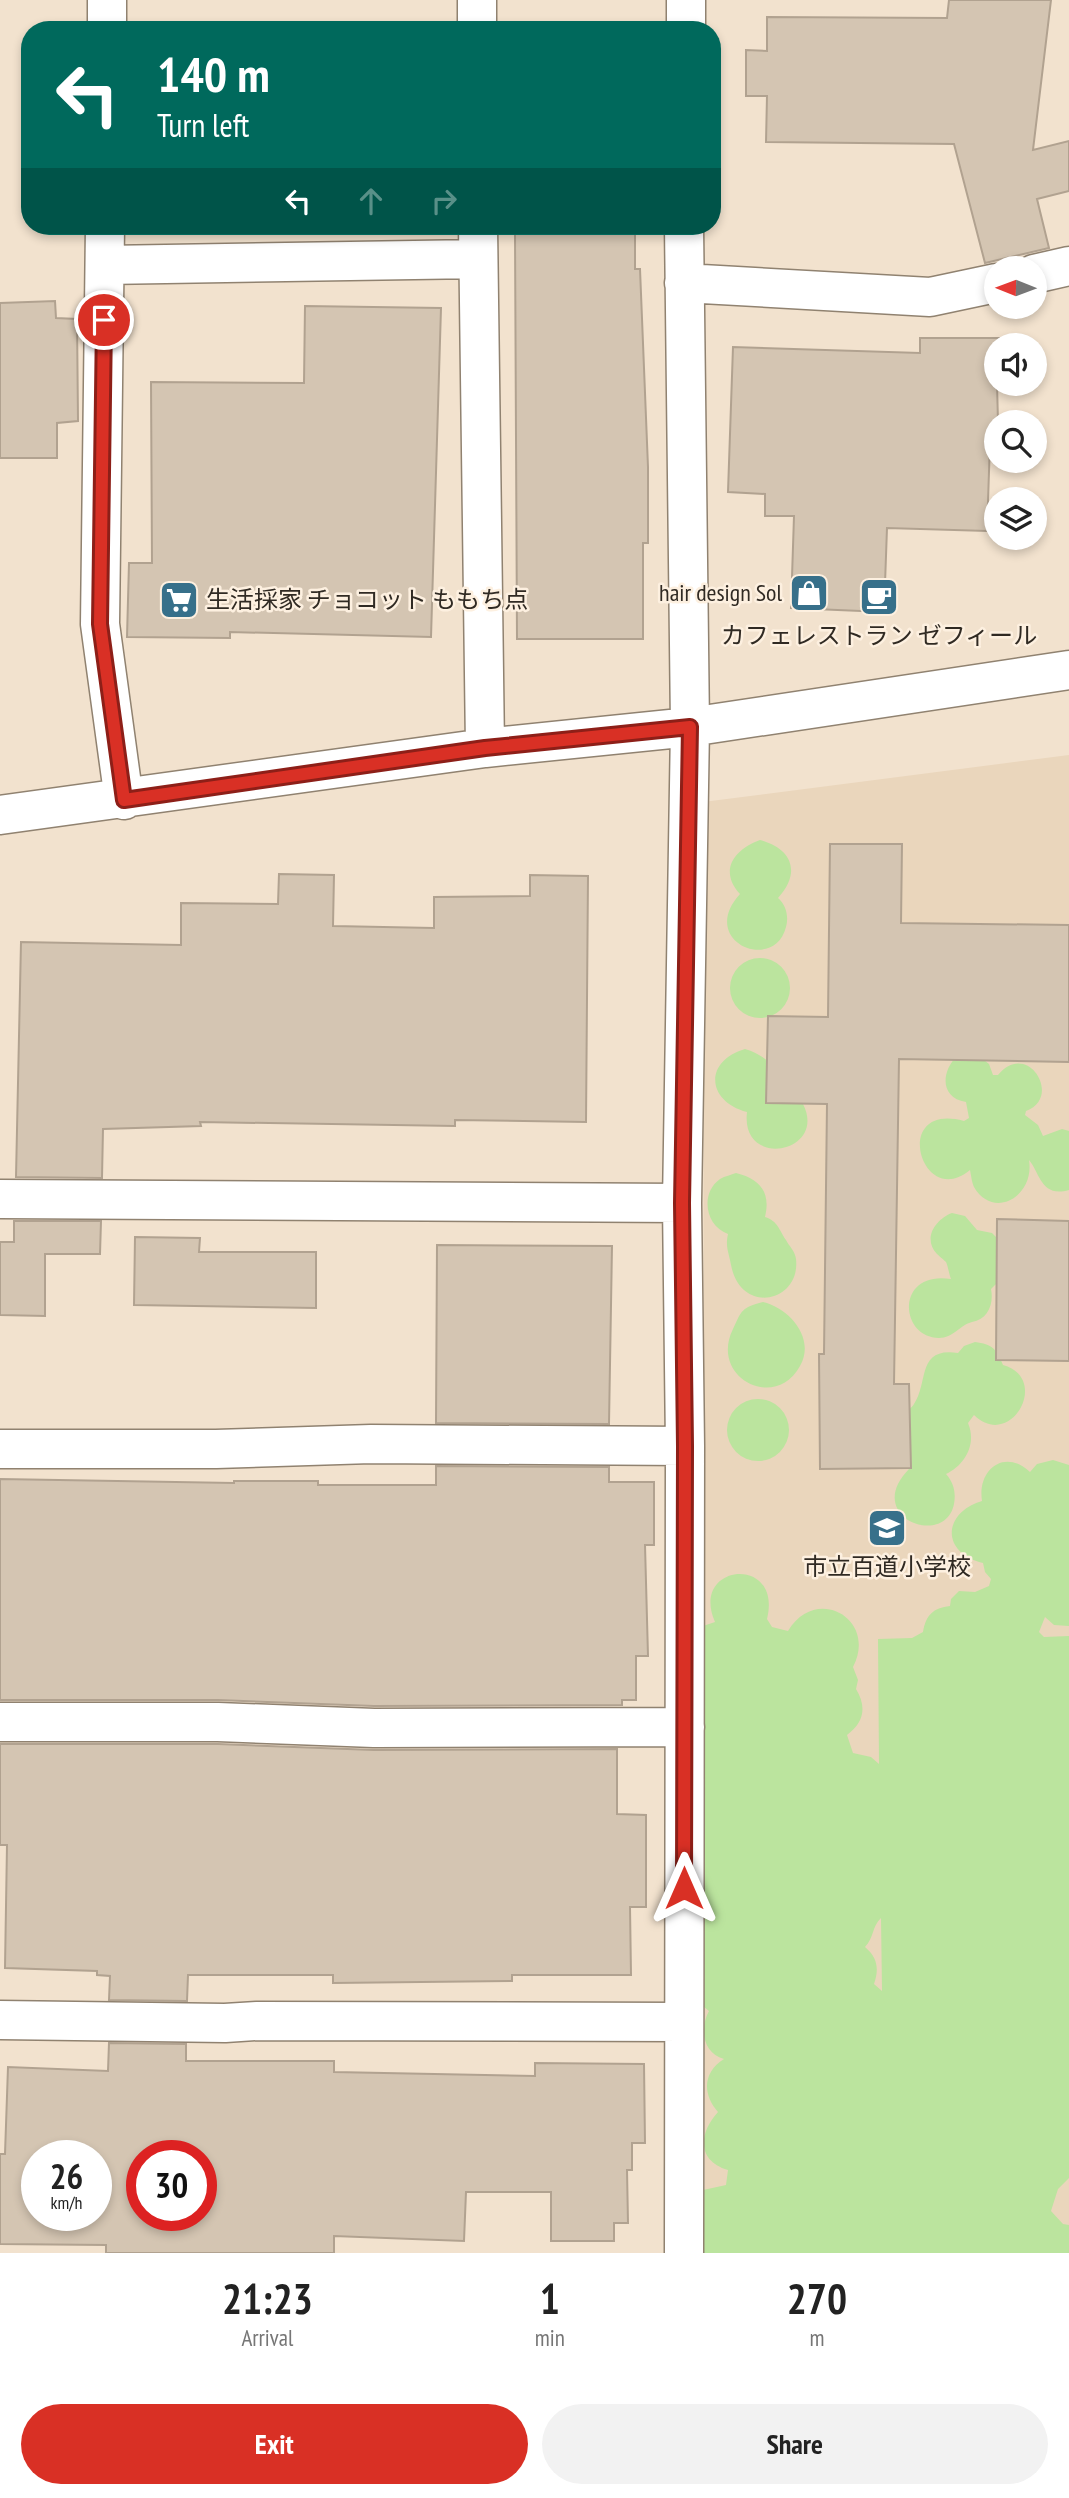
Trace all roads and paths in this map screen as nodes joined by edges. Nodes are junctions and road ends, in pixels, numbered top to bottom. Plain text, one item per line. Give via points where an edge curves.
1 (107, 0) edge
2 (477, 0) edge
3 (686, 0) edge
4 (107, 21) edge
5 (477, 21) edge
6 (686, 21) edge
7 (105, 235) edge
8 (684, 235) edge
9 (478, 242) edge
10 (105, 265) junction
11 (1069, 266) edge
12 (1047, 271) edge
13 (684, 283) junction
14 (984, 285) edge
15 (1069, 670) edge
16 (690, 727) junction
17 (485, 748) junction
18 (124, 800) junction
19 (0, 815) edge
20 (0, 1199) edge
21 (682, 1203) junction
22 (685, 1446) junction
23 (0, 1449) edge
24 (0, 1723) edge
25 (685, 1727) junction
26 (0, 2020) edge
27 (684, 2022) junction
28 (684, 2253) edge

1 - 4 street
2 - 5 street
3 - 6 street
7 - 10 street
8 - 13 street
9 - 10 street
9 - 17 street
10 - 18 street via 100,624
11 - 12 street
13 - 14 street via 930,297
13 - 16 street
15 - 16 street
16 - 17 street
16 - 21 street
17 - 18 street
18 - 19 street
20 - 21 street
21 - 22 street
22 - 23 street
22 - 25 street
24 - 25 street
25 - 27 street
26 - 27 street
27 - 28 street

